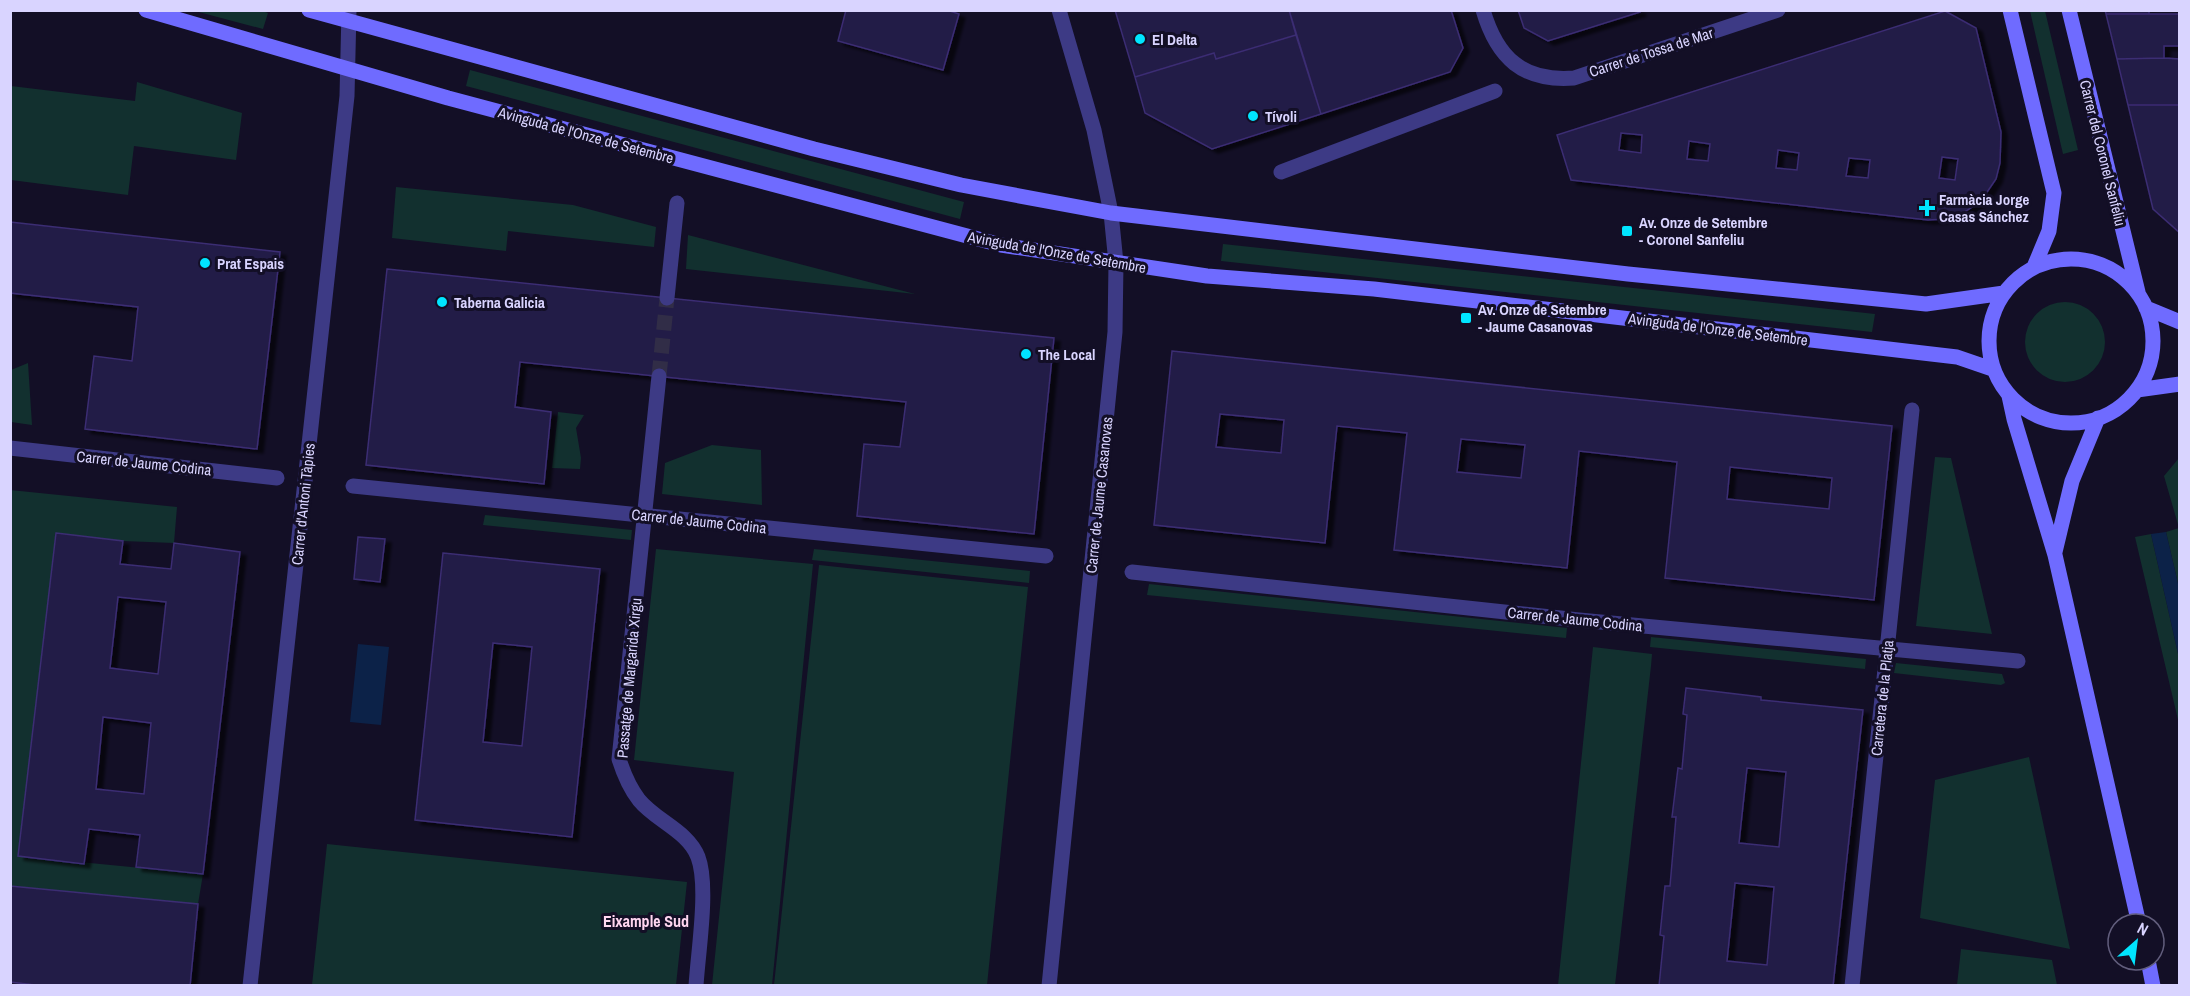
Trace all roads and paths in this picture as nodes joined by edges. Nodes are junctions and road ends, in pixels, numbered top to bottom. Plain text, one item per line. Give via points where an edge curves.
1 (146, 10) edge
2 (309, 10) edge
3 (1059, 10) edge
4 (1483, 10) edge
5 (1778, 10) edge
6 (2010, 10) edge
7 (2068, 10) edge
8 (348, 16) edge
9 (348, 70) junction
10 (1496, 91) dead end
11 (1281, 172) dead end
12 (677, 203) dead end
13 (1111, 213) junction
14 (1116, 263) junction
15 (2034, 267) junction
16 (2004, 293) junction
17 (668, 298) tunnel mouth
18 (2142, 302) junction
19 (2180, 322) edge
20 (1992, 369) junction
21 (659, 376) tunnel mouth
22 (2180, 384) edge
23 (2137, 390) junction
24 (2009, 396) junction
25 (1912, 410) dead end
26 (2098, 418) junction
27 (10, 448) edge
28 (277, 478) dead end
29 (352, 486) dead end
30 (644, 514) junction
31 (2055, 555) junction
32 (1046, 556) dead end
33 (1132, 572) dead end
34 (1887, 649) junction
35 (2018, 660) dead end
36 (2136, 912) edge
37 (250, 986) edge
38 (696, 986) edge
39 (1049, 986) edge
40 (1852, 986) edge

1 - 9 main road, Avinguda de l'Onze de Setembre
2 - 8 main road
3 - 13 street, Carrer de Jaume Casanovas via 1094,130
4 - 5 street, Carrer de Tossa de Mar via 1500,51 1515,64 1554,79 1574,78
6 - 15 main road via 2054,193 2049,231
7 - 18 main road, Carrer del Coronel Sanfeliu
8 - 9 street, Carrer d'Antoni Tàpies
8 - 13 main road via 814,149 961,184
9 - 14 main road, Avinguda de l'Onze de Setembre via 956,234
9 - 37 street, Carrer d'Antoni Tàpies
10 - 11 street
12 - 17 street
13 - 14 street, Carrer de Jaume Casanovas
13 - 16 main road via 1628,274 1926,304
14 - 20 main road, Avinguda de l'Onze de Setembre via 1207,276 1407,292 1958,357
14 - 39 street, Carrer de Jaume Casanovas via 1115,332
15 - 16 main road
15 - 18 main road via 2056,260 2080,259 2103,265 2123,278
16 - 20 main road via 1992,315 1988,340
18 - 19 main road
18 - 23 main road via 2152,334 2152,354
20 - 24 main road
21 - 30 street, Passatge de Margarida Xirgu
22 - 23 main road
23 - 26 main road via 2120,408
24 - 26 main road via 2031,413 2052,421 2076,423
24 - 31 main road
25 - 34 street, Carretera de la Platja
26 - 31 main road via 2072,481
27 - 28 street, Carrer de Jaume Codina
29 - 30 street, Carrer de Jaume Codina
30 - 32 street, Carrer de Jaume Codina
30 - 38 street, Passatge de Margarida Xirgu via 620,759 626,781 640,802 682,834 698,855 704,879
31 - 36 main road
33 - 34 street, Carrer de Jaume Codina
34 - 35 street, Carrer de Jaume Codina
34 - 40 street, Carretera de la Platja

